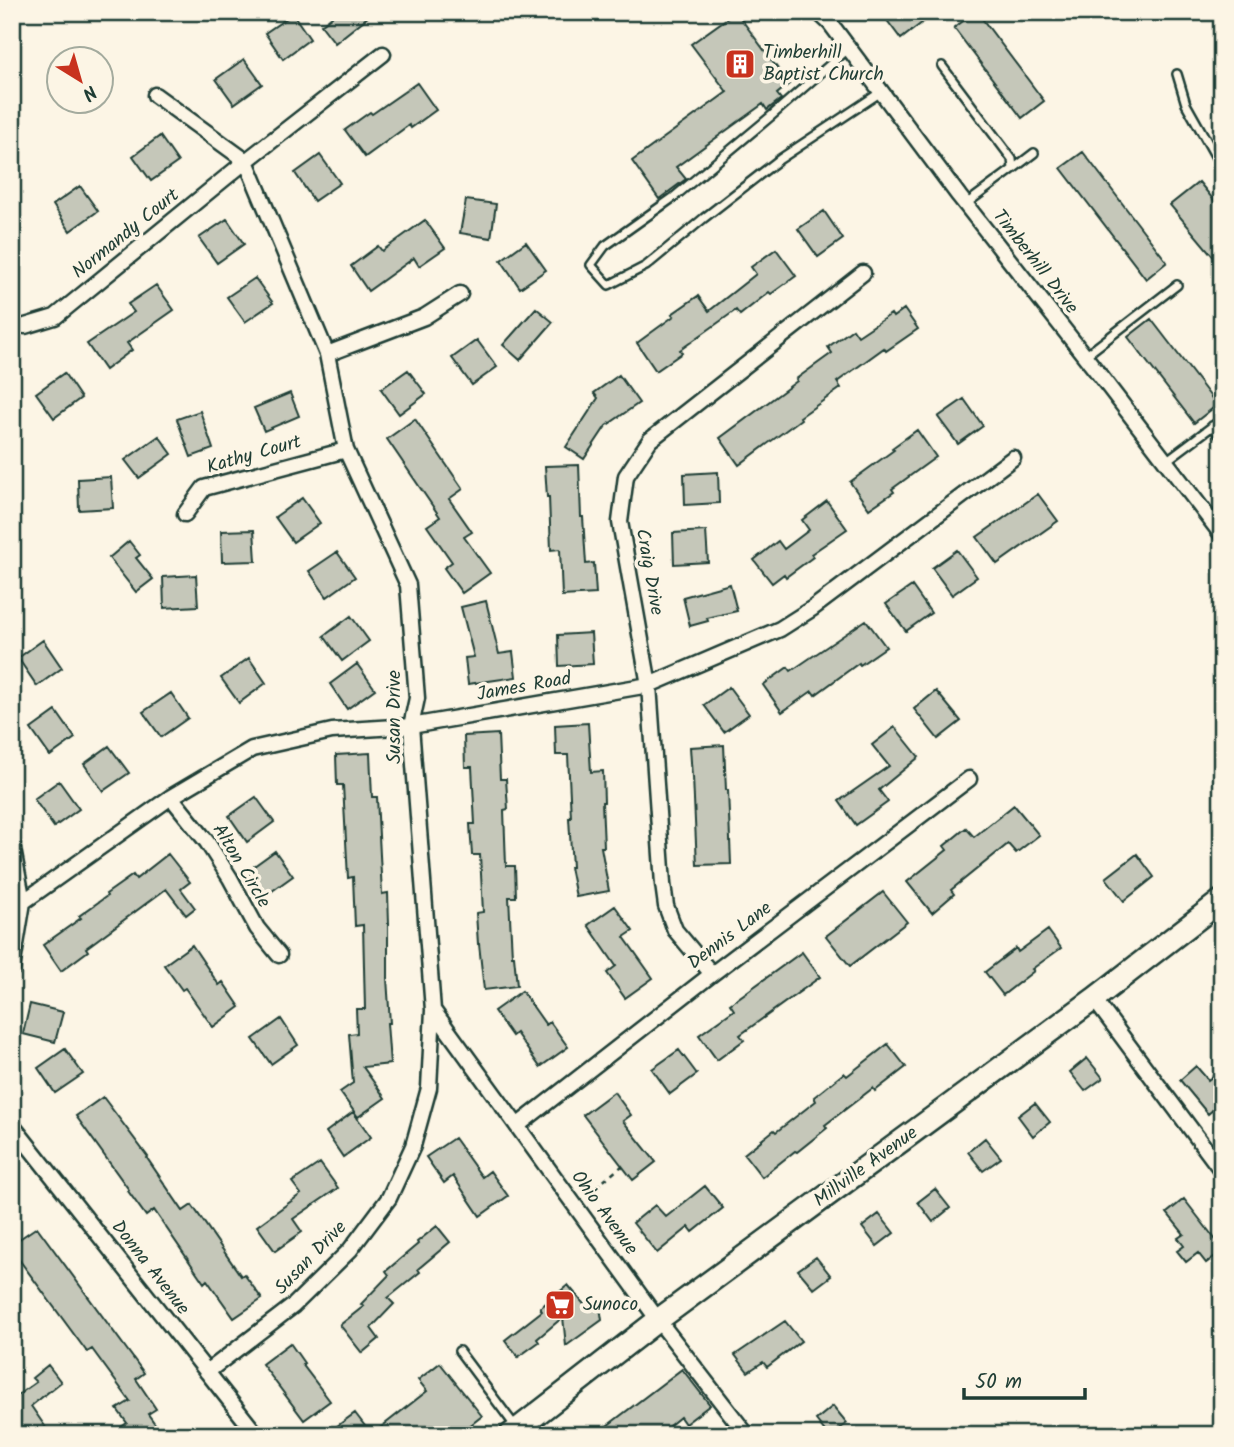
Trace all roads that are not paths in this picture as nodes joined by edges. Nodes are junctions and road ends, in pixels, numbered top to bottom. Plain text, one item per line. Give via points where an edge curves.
1 (818, 12) edge
2 (844, 12) edge
3 (830, 23) junction
4 (849, 48) junction
5 (383, 54) dead end
6 (942, 66) dead end
7 (1177, 74) dead end
8 (881, 92) junction
9 (155, 95) dead end
10 (1034, 153) dead end
11 (246, 161) junction
12 (1222, 168) edge
13 (1013, 169) junction
14 (966, 205) junction
15 (863, 272) dead end
16 (1177, 285) dead end
17 (460, 294) dead end
18 (25, 326) dead end
19 (327, 354) junction
20 (1085, 356) junction
21 (1222, 419) edge
22 (1212, 426) junction
23 (1222, 438) edge
24 (345, 450) junction
25 (1013, 458) dead end
26 (1166, 461) junction
27 (185, 514) dead end
28 (1222, 535) edge
29 (649, 685) junction
30 (411, 726) junction
31 (969, 779) dead end
32 (171, 797) junction
33 (12, 844) edge
34 (1222, 900) edge
35 (23, 902) junction
36 (279, 955) dead end
37 (12, 969) edge
38 (712, 974) junction
39 (1094, 999) junction
40 (433, 1010) junction
41 (12, 1125) edge
42 (517, 1126) junction
43 (1222, 1171) edge
44 (658, 1320) junction
45 (459, 1351) dead end
46 (207, 1372) junction
47 (514, 1432) edge
48 (257, 1435) edge
49 (747, 1435) edge

1 - 3 street, Timberhill Drive
2 - 3 lane
3 - 4 street, Timberhill Drive
4 - 8 street, Timberhill Drive
4 - 8 lane via 674,197 605,246 591,265 609,285 646,266 780,159
5 - 11 street, Normandy Court
6 - 13 lane via 1012,159
7 - 12 lane via 1186,104
8 - 14 street, Timberhill Drive
9 - 11 street
10 - 13 lane
11 - 18 street, Normandy Court via 55,317
11 - 19 street, Susan Drive
13 - 14 lane
14 - 20 street, Timberhill Drive
15 - 29 street, Craig Drive via 650,440 626,476 620,522
16 - 20 lane
17 - 19 street via 424,317
19 - 24 street, Susan Drive
20 - 26 street, Timberhill Drive
21 - 22 lane
22 - 23 lane
22 - 26 lane
24 - 27 street, Kathy Court via 204,488
24 - 30 street, Susan Drive via 408,585 417,698
25 - 29 street, James Road via 780,629
26 - 28 street, Timberhill Drive
29 - 30 street, James Road
29 - 38 street, Craig Drive via 666,906 675,930
30 - 32 street, James Road via 332,732 252,749
30 - 40 street, Susan Drive
31 - 38 street, Dennis Lane
32 - 35 street, James Road
32 - 36 street, Alton Circle via 207,842 257,928
33 - 35 street
34 - 39 main road, Millville Avenue
35 - 37 street
38 - 42 street, Dennis Lane
39 - 43 street
39 - 44 main road, Millville Avenue
40 - 42 street, Ohio Avenue
40 - 46 street, Susan Drive via 429,1088 413,1146 389,1198 350,1250 293,1306
41 - 46 street, Donna Avenue
42 - 44 street, Ohio Avenue
44 - 47 main road, Millville Avenue
44 - 49 street, Ohio Avenue
45 - 47 lane
46 - 48 street, Donna Avenue

